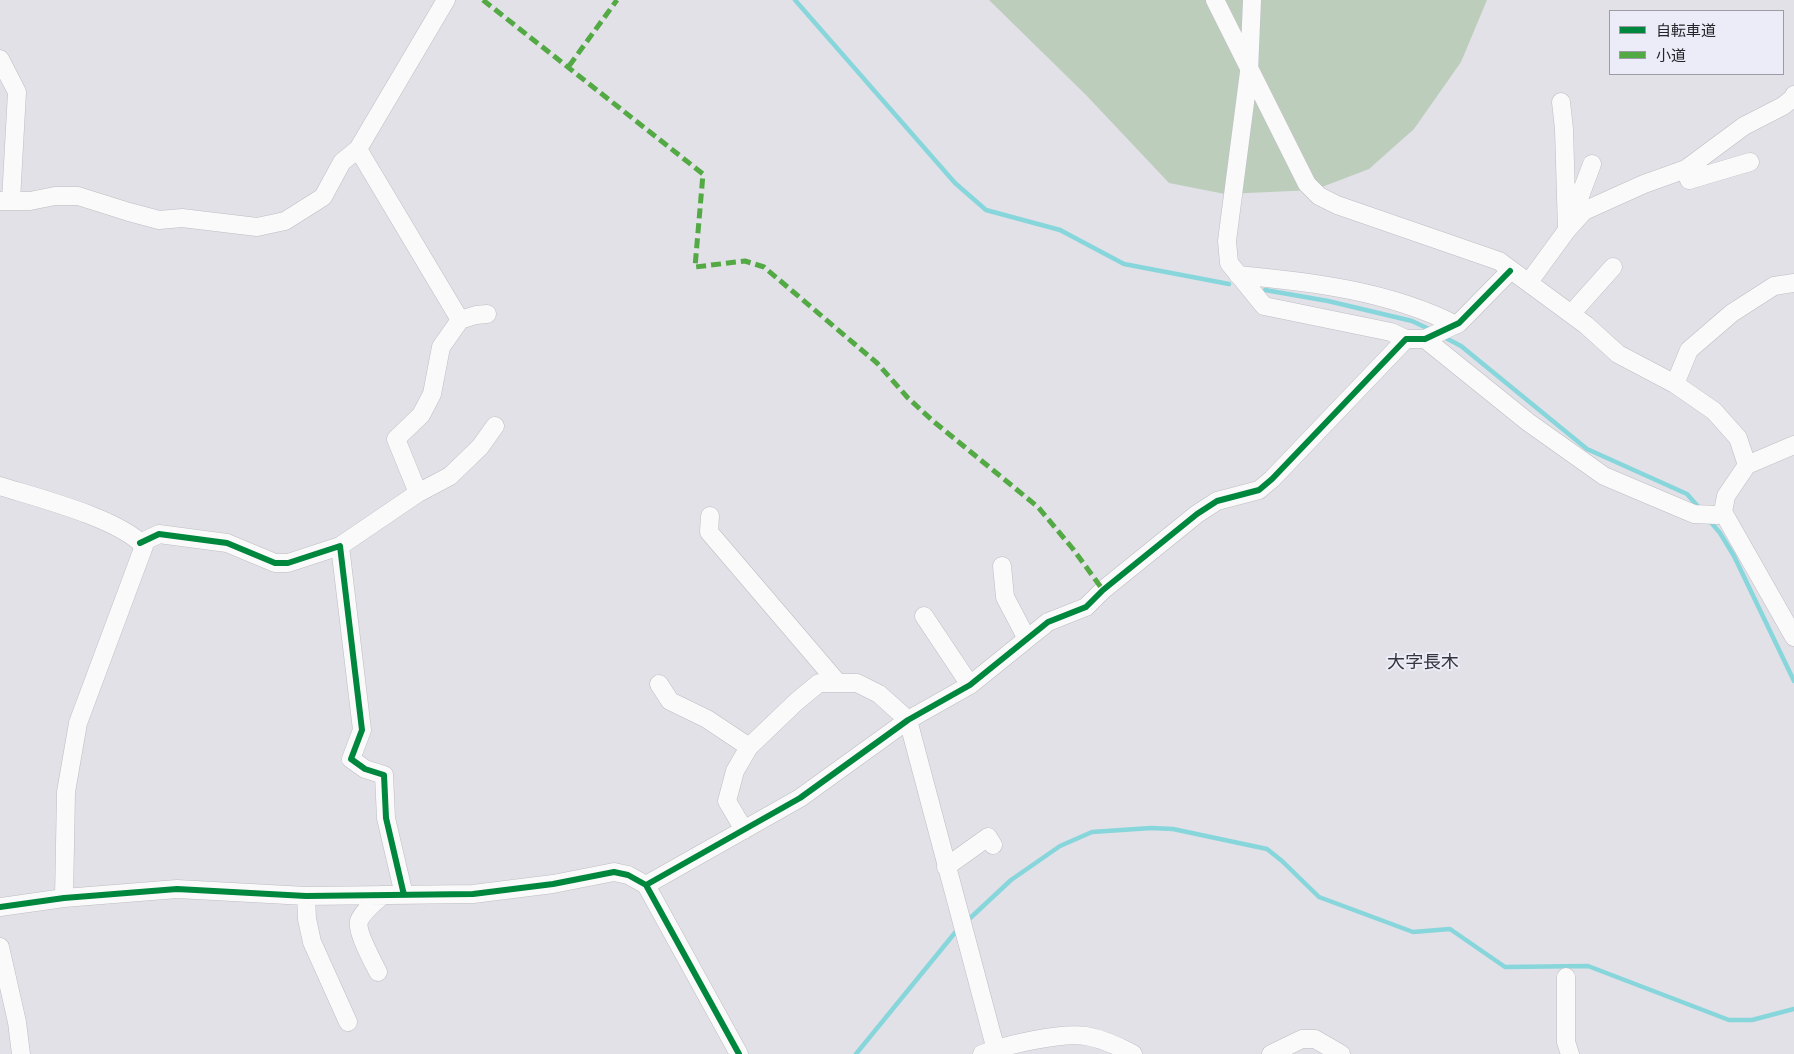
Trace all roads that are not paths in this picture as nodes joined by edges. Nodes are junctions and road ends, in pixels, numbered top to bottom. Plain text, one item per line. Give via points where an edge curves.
1 (446, 0) edge
2 (1215, 0) edge
3 (1252, 0) edge
4 (0, 59) edge
5 (1249, 72) junction
6 (1794, 95) edge
7 (1561, 102) dead end
8 (358, 149) junction
9 (1750, 162) dead end
10 (1592, 164) dead end
11 (1689, 181) junction
12 (6, 200) edge
13 (1567, 230) junction
14 (1613, 268) dead end
15 (1510, 271) junction
16 (1238, 275) junction
17 (1529, 282) junction
18 (1794, 283) edge
19 (487, 314) dead end
20 (1571, 314) junction
21 (460, 320) junction
22 (1452, 327) junction
23 (1406, 339) junction
24 (1426, 339) junction
25 (1675, 384) junction
26 (495, 426) dead end
27 (1794, 445) edge
28 (1747, 465) junction
29 (0, 486) edge
30 (418, 492) junction
31 (1720, 513) junction
32 (710, 516) dead end
33 (140, 543) junction
34 (340, 546) junction
35 (1002, 566) dead end
36 (924, 616) dead end
37 (1794, 638) edge
38 (1027, 639) junction
39 (838, 683) junction
40 (659, 684) dead end
41 (970, 685) junction
42 (908, 720) junction
43 (749, 746) junction
44 (744, 830) junction
45 (993, 844) dead end
46 (946, 867) junction
47 (646, 885) junction
48 (404, 894) junction
49 (383, 895) junction
50 (306, 896) junction
51 (64, 898) junction
52 (0, 907) edge
53 (0, 947) edge
54 (378, 972) dead end
55 (1566, 977) dead end
56 (348, 1022) dead end
57 (993, 1053) edge
58 (21, 1054) edge
59 (739, 1054) edge
60 (1133, 1054) edge
61 (1271, 1054) edge
62 (1341, 1054) edge
63 (1570, 1054) edge

1 - 8 street
2 - 5 street
3 - 5 street
4 - 12 street via 16,92
5 - 15 street via 1307,184 1320,196 1337,205 1499,261
5 - 16 street via 1227,241 1229,263
6 - 11 street via 1783,106 1744,126
7 - 13 street
8 - 12 street via 342,162 323,197 285,221 257,227 182,218 159,220 78,196
8 - 21 street
9 - 11 street
10 - 13 street
11 - 13 street via 1644,184 1584,211
13 - 17 street
14 - 20 street
15 - 17 street
15 - 22 street
16 - 22 street via 1316,283 1410,305 1438,316
16 - 23 street via 1264,306 1391,332
17 - 20 street
18 - 25 street via 1774,286 1732,313 1689,350
19 - 21 street
20 - 25 street via 1618,354
21 - 30 street via 441,347 432,394 421,415 396,439
22 - 24 street
23 - 24 street
23 - 38 street via 1258,490 1217,501 1102,590 1086,607 1048,622
24 - 31 street via 1528,422 1604,476 1694,514
25 - 28 street via 1714,411 1738,438
26 - 30 street via 480,447 450,476
27 - 28 street
28 - 31 street via 1726,496
29 - 33 street via 95,518
30 - 34 street
31 - 37 street
32 - 39 street via 709,532
33 - 34 street via 159,534 227,543 275,563 288,563
33 - 51 street via 144,546 78,723 66,792
34 - 48 street via 362,730 351,759 365,769 384,775 386,818
35 - 38 street via 1005,597
36 - 41 street
38 - 41 street
39 - 42 street via 857,683 879,694
39 - 43 street via 819,683
40 - 43 street via 670,701 707,719
41 - 42 street
42 - 44 street via 800,798
42 - 46 street
43 - 44 street via 736,771 728,801
44 - 47 street
45 - 46 street via 988,837
46 - 57 street
47 - 48 street via 614,872 473,894
47 - 59 street
48 - 49 street
49 - 50 street
49 - 54 street via 358,924
50 - 51 street via 177,889
50 - 56 street via 312,942
51 - 52 street
53 - 58 street
55 - 63 street via 1566,1042
57 - 60 street via 1061,1036 1084,1036 1108,1042
61 - 62 street via 1302,1039 1316,1039

